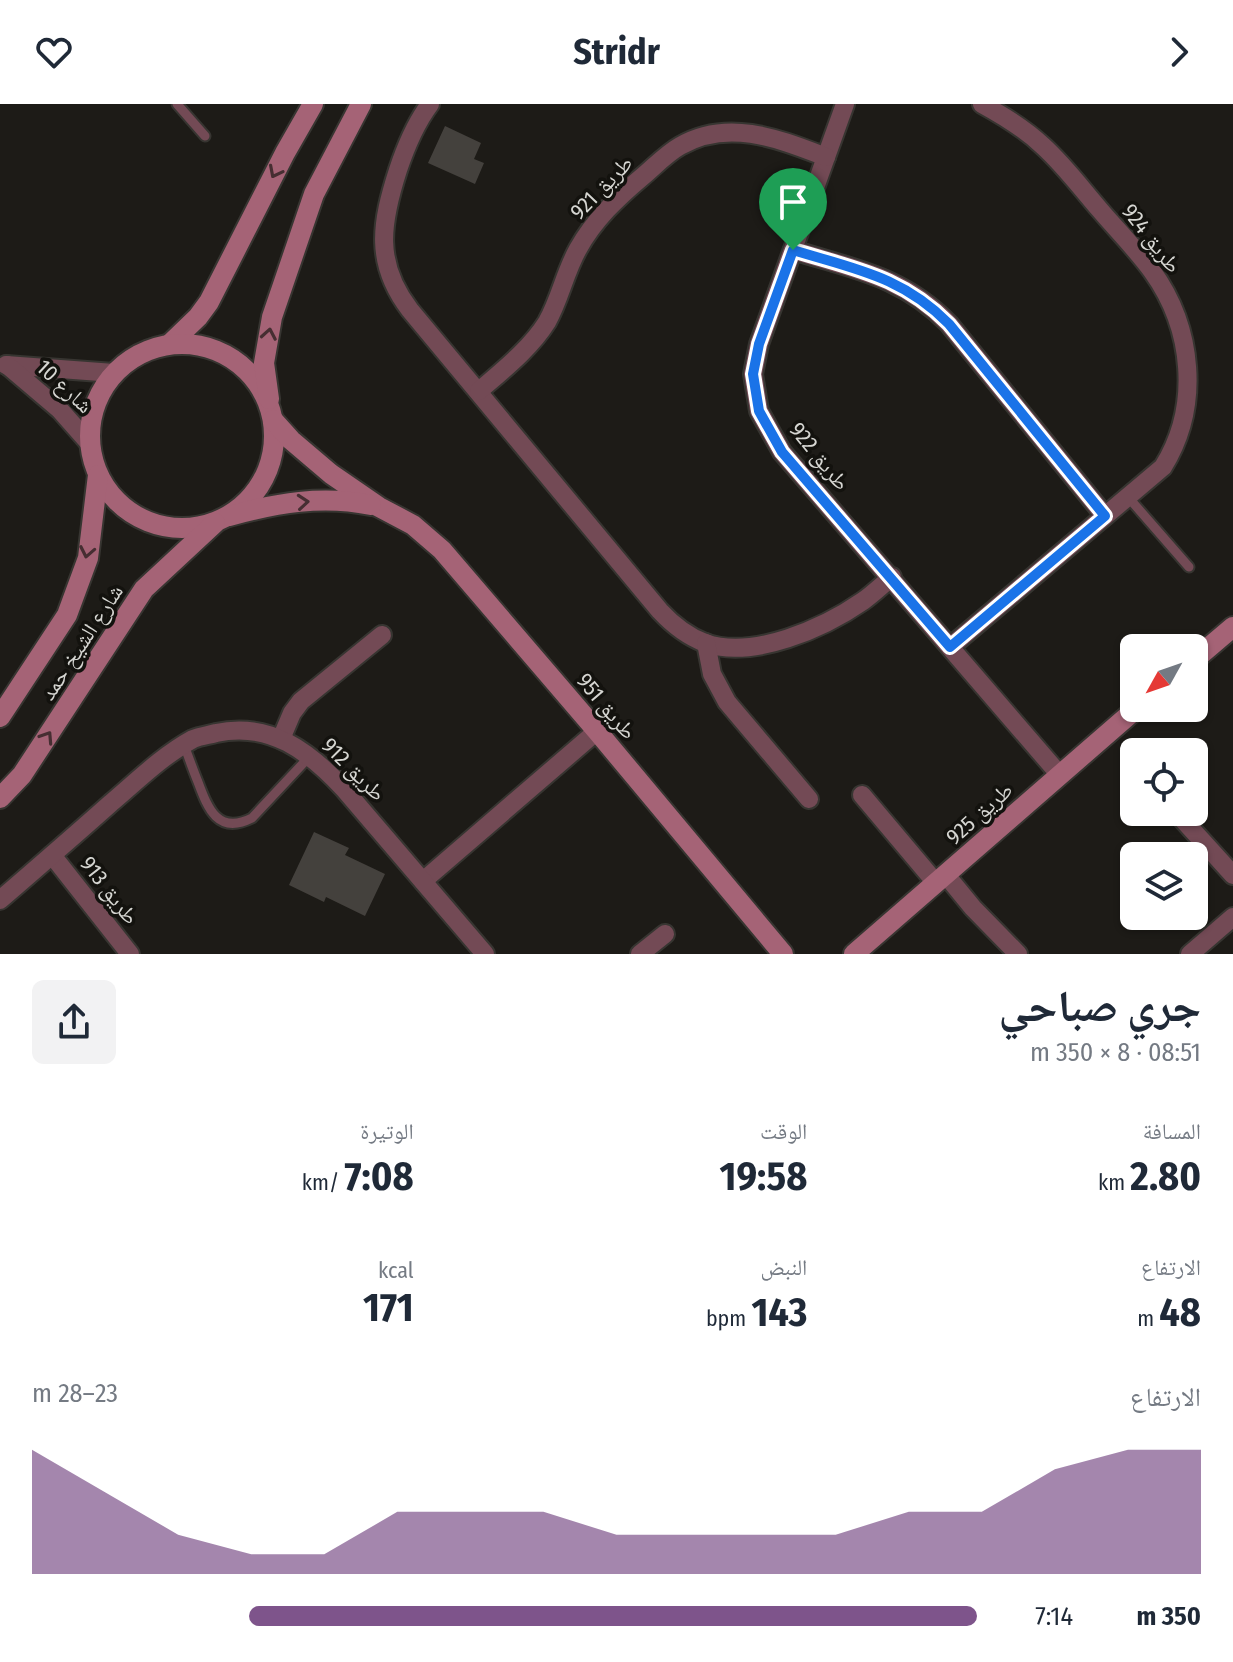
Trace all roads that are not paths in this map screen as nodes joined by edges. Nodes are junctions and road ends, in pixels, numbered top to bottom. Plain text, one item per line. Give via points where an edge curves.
1 (177, 104) edge
2 (313, 104) edge
3 (361, 104) edge
4 (430, 104) edge
5 (845, 104) edge
6 (982, 104) edge
7 (205, 136) dead end
8 (826, 157) junction
9 (793, 250) junction
10 (170, 344) junction
11 (3, 364) edge
12 (114, 373) junction
13 (479, 391) junction
14 (272, 416) junction
15 (90, 444) junction
16 (98, 475) junction
17 (1128, 497) junction
18 (379, 507) junction
19 (1105, 516) junction
20 (222, 519) junction
21 (1189, 567) dead end
22 (892, 577) junction
23 (1233, 627) edge
24 (382, 635) dead end
25 (706, 643) junction
26 (950, 647) junction
27 (1208, 648) edge
28 (0, 717) edge
29 (1120, 722) edge
30 (597, 731) junction
31 (281, 739) junction
32 (184, 745) junction
33 (310, 756) junction
34 (1059, 774) junction
35 (862, 795) dead end
36 (0, 798) edge
37 (809, 799) dead end
38 (1189, 826) edge
39 (52, 855) junction
40 (1233, 875) edge
41 (941, 879) junction
42 (423, 881) junction
43 (0, 900) edge
44 (1233, 917) edge
45 (665, 934) dead end
46 (1202, 950) edge
47 (130, 954) edge
48 (485, 954) edge
49 (640, 954) edge
50 (783, 954) edge
51 (854, 954) edge
52 (1018, 954) edge

1 - 7 lane
2 -> 10 street via 209,302
14 -> 3 street via 264,363 272,317 314,194
4 - 13 street via 414,128 388,202 385,259 402,299
5 - 8 street, طريق 922
6 - 17 street, طريق 924 via 1023,129 1059,162 1152,271 1171,307 1187,366 1184,420 1163,467
8 - 9 street, طريق 922
8 - 13 street, طريق 921 via 776,138 738,132 716,132 677,148 594,224 546,323
9 - 19 street via 887,279 936,310
9 - 22 street, طريق 922 via 759,344 753,374 759,411 782,452
10 - 12 street via 139,354
10 - 14 street via 196,345 243,367 260,387
11 - 12 street, شارع 10
11 - 15 street, شارع 10 via 60,410
12 - 15 street via 99,394
13 - 25 street via 660,611
14 - 18 street, طريق 951 via 311,458
14 - 20 street via 273,453 262,483
15 - 16 street
16 - 20 street via 113,498 135,516 160,526 188,528
16 -> 28 street, شارع الشيخ حمد via 88,558 67,615
17 - 19 street, طريق 924
17 - 21 lane
20 -> 18 street, طريق 951 via 317,500
18 - 30 street, طريق 951 via 413,525 442,550
19 - 26 street, طريق 924
36 -> 20 street, شارع الشيخ حمد via 22,775 144,589
22 - 25 street via 852,608 796,635 746,648
22 - 26 street, طريق 922
23 - 27 street
24 - 31 street via 301,701
25 - 37 street via 712,674 727,702
26 - 34 street, طريق 922
29 - 34 street, طريق 925
30 - 42 street
30 - 50 street, طريق 951
31 - 32 street, طريق 912 via 231,730
31 - 33 street, طريق 912
32 - 33 lane via 212,813 231,824 252,818
32 - 39 street, طريق 912
33 - 42 street, طريق 912
34 - 41 street, طريق 925
35 - 41 street
38 - 40 street
39 - 43 street, طريق 912
39 - 47 street, طريق 913
41 - 51 street, طريق 925
41 - 52 street
42 - 48 street, طريق 912
44 - 46 street
45 - 49 street

